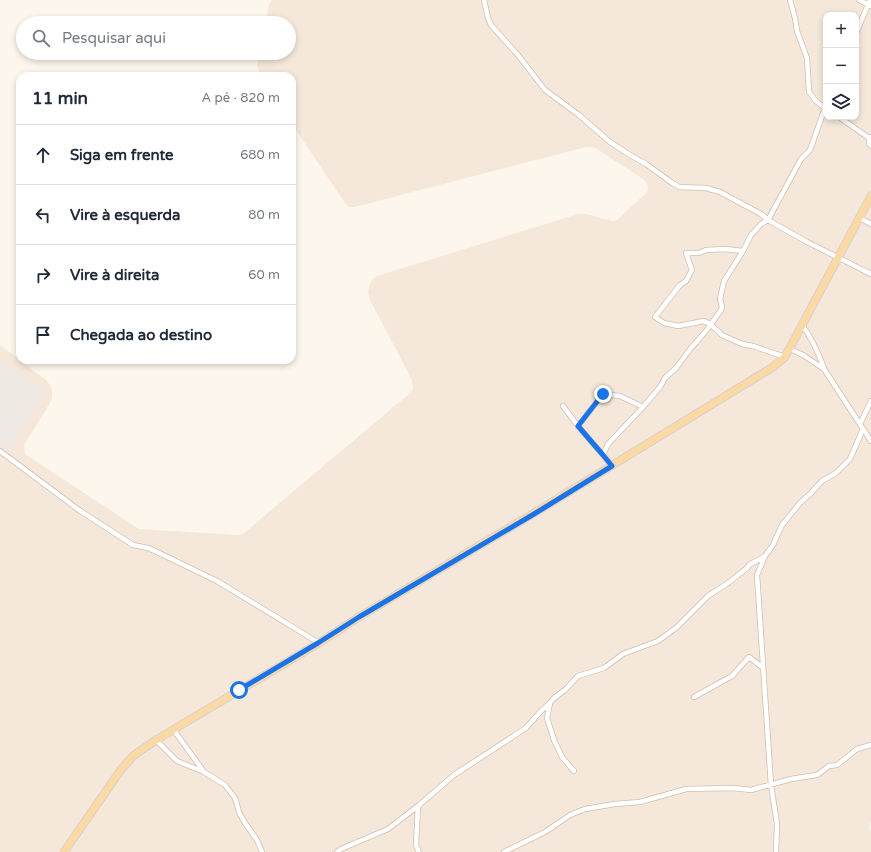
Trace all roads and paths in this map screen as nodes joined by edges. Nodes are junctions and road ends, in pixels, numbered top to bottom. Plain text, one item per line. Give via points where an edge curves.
1 (484, 0) edge
2 (790, 0) edge
3 (859, 0) edge
4 (870, 3) edge
5 (859, 27) edge
6 (823, 105) edge
7 (823, 115) edge
8 (843, 120) edge
9 (870, 137) edge
10 (871, 146) edge
11 (871, 196) edge
12 (860, 218) junction
13 (768, 220) junction
14 (871, 224) edge
15 (743, 251) junction
16 (838, 257) junction
17 (871, 274) edge
18 (710, 324) junction
19 (802, 325) junction
20 (790, 349) junction
21 (785, 357) junction
22 (824, 369) junction
23 (871, 401) edge
24 (563, 406) dead end
25 (643, 407) junction
26 (860, 424) junction
27 (578, 426) junction
28 (863, 429) junction
29 (871, 440) edge
30 (0, 451) edge
31 (603, 455) junction
32 (612, 466) junction
33 (765, 556) junction
34 (318, 643) junction
35 (762, 667) junction
36 (694, 697) dead end
37 (550, 703) junction
38 (173, 729) junction
39 (156, 740) junction
40 (871, 745) edge
41 (574, 771) dead end
42 (204, 772) junction
43 (771, 784) junction
44 (418, 806) junction
45 (64, 852) edge
46 (262, 852) edge
47 (337, 852) edge
48 (419, 852) edge
49 (504, 852) edge
50 (776, 852) edge

1 - 13 street via 491,25 546,90 610,142 679,187 706,188 720,192
2 - 6 street via 797,31 807,58 809,92
3 - 4 street
4 - 5 street
7 - 13 street via 810,150 801,158
8 - 9 street
9 - 10 street
11 - 12 main road
12 - 14 street
12 - 16 main road
13 - 15 street via 751,235
13 - 16 street
15 - 18 street via 724,281 720,299 722,307
15 - 18 street via 719,249 686,253 692,270 655,318 678,326 704,321
16 - 17 street
16 - 19 main road
18 - 21 street via 722,335 742,344
18 - 25 street
19 - 20 main road
19 - 22 street via 817,350
20 - 21 main road
20 - 22 street
21 - 32 main road via 773,367
22 - 26 street
23 - 26 street
24 - 27 street
25 - 27 street via 620,396 603,394
25 - 31 street via 608,444
26 - 28 street
27 - 31 street
28 - 29 street
28 - 33 street via 850,459 800,503 782,525
30 - 34 street via 79,510 133,545 148,548 217,581
31 - 32 street
32 - 34 main road
33 - 35 street via 756,575
33 - 37 street via 708,596 677,627 658,641 623,654 604,668 578,676
34 - 38 main road
35 - 36 street via 749,657 732,676
35 - 43 street
37 - 41 street via 547,718 554,740 562,757
37 - 44 street via 526,728 454,775
38 - 39 main road
38 - 42 street
39 - 42 street via 177,761
39 - 45 main road via 133,756 120,771
40 - 43 street via 857,749 837,765 830,766 818,775
42 - 46 street via 225,785 235,798 239,812
43 - 49 street via 751,790 686,789 640,802 585,809
43 - 50 street via 777,824
44 - 47 street via 388,829
44 - 48 street via 416,845

